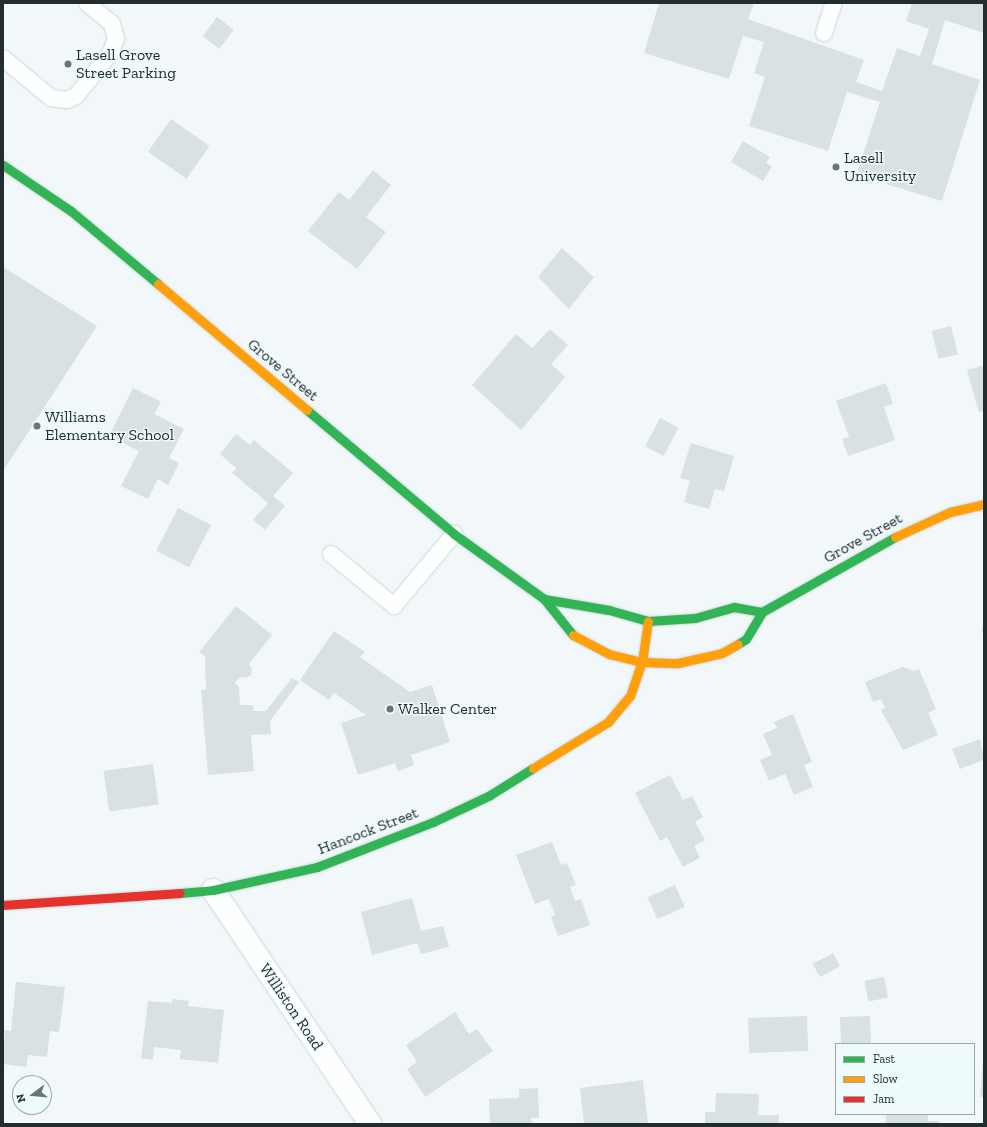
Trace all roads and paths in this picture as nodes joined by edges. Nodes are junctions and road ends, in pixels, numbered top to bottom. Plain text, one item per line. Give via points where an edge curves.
1 (87, 3) edge
2 (834, 3) edge
3 (824, 33) dead end
4 (3, 58) edge
5 (3, 165) edge
6 (984, 504) edge
7 (454, 534) junction
8 (331, 554) dead end
9 (544, 600) junction
10 (762, 612) junction
11 (648, 621) junction
12 (642, 662) junction
13 (213, 890) junction
14 (3, 905) edge
15 (370, 1124) edge

1 - 4 lane via 112,24 116,38 111,52 76,96 67,100 51,98
2 - 3 lane
5 - 7 main road, Grove Street via 71,211
6 - 10 main road, Grove Street via 950,512 913,527
7 - 8 lane via 394,606
7 - 9 main road, Grove Street
9 - 11 main road, Grove Street via 609,610
9 - 12 main road, Grove Street via 576,637 609,654
10 - 11 main road, Grove Street via 734,607 695,618
10 - 12 main road, Grove Street via 746,639 722,653 678,663
11 - 12 main road, Hancock Street
12 - 13 main road, Hancock Street via 630,696 608,722 490,795 369,849 317,866
13 - 14 main road, Hancock Street via 133,898
13 - 15 street, Williston Road

